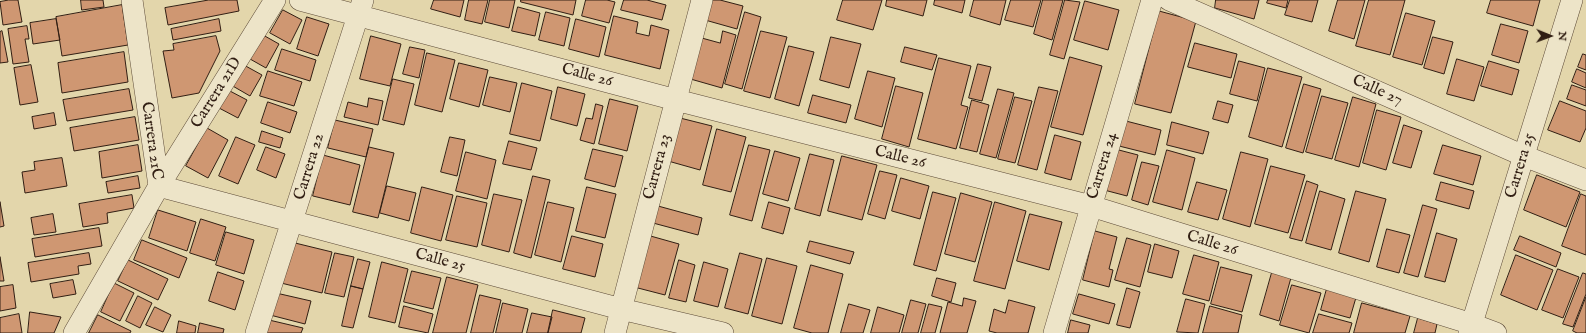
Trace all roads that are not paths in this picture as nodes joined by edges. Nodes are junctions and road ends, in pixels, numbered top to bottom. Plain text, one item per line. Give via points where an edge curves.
1 (132, 0) edge
2 (275, 0) edge
3 (300, 0) edge
4 (702, 0) edge
5 (1152, 0) edge
6 (1169, 0) edge
7 (1572, 0) edge
8 (360, 8) edge
9 (676, 100) junction
10 (1524, 156) junction
11 (1586, 180) edge
12 (158, 186) junction
13 (1091, 206) junction
14 (292, 222) junction
15 (621, 309) junction
16 (1470, 328) edge
17 (74, 333) edge
18 (256, 333) edge
19 (615, 333) edge
20 (722, 333) edge
21 (1054, 333) edge
22 (1496, 333) edge

1 - 12 street, Carrera 21C
2 - 12 street, Carrera 21D
3 - 8 street, Calle 26
4 - 9 street, Carrera 23
5 - 13 street, Carrera 24
6 - 10 street, Calle 27
7 - 10 street, Carrera 25
8 - 9 street, Calle 26
8 - 14 street, Carrera 22
9 - 13 street, Calle 26
9 - 15 street, Carrera 23
10 - 11 street, Calle 27
10 - 16 street, Carrera 25
12 - 14 street, Calle 25
12 - 17 street, Carrera 21C
13 - 16 street, Calle 26
13 - 21 street, Carrera 24
14 - 15 street, Calle 25
14 - 18 street, Carrera 22
15 - 19 street, Carrera 23
15 - 20 street, Calle 25
16 - 22 street, Calle 26

